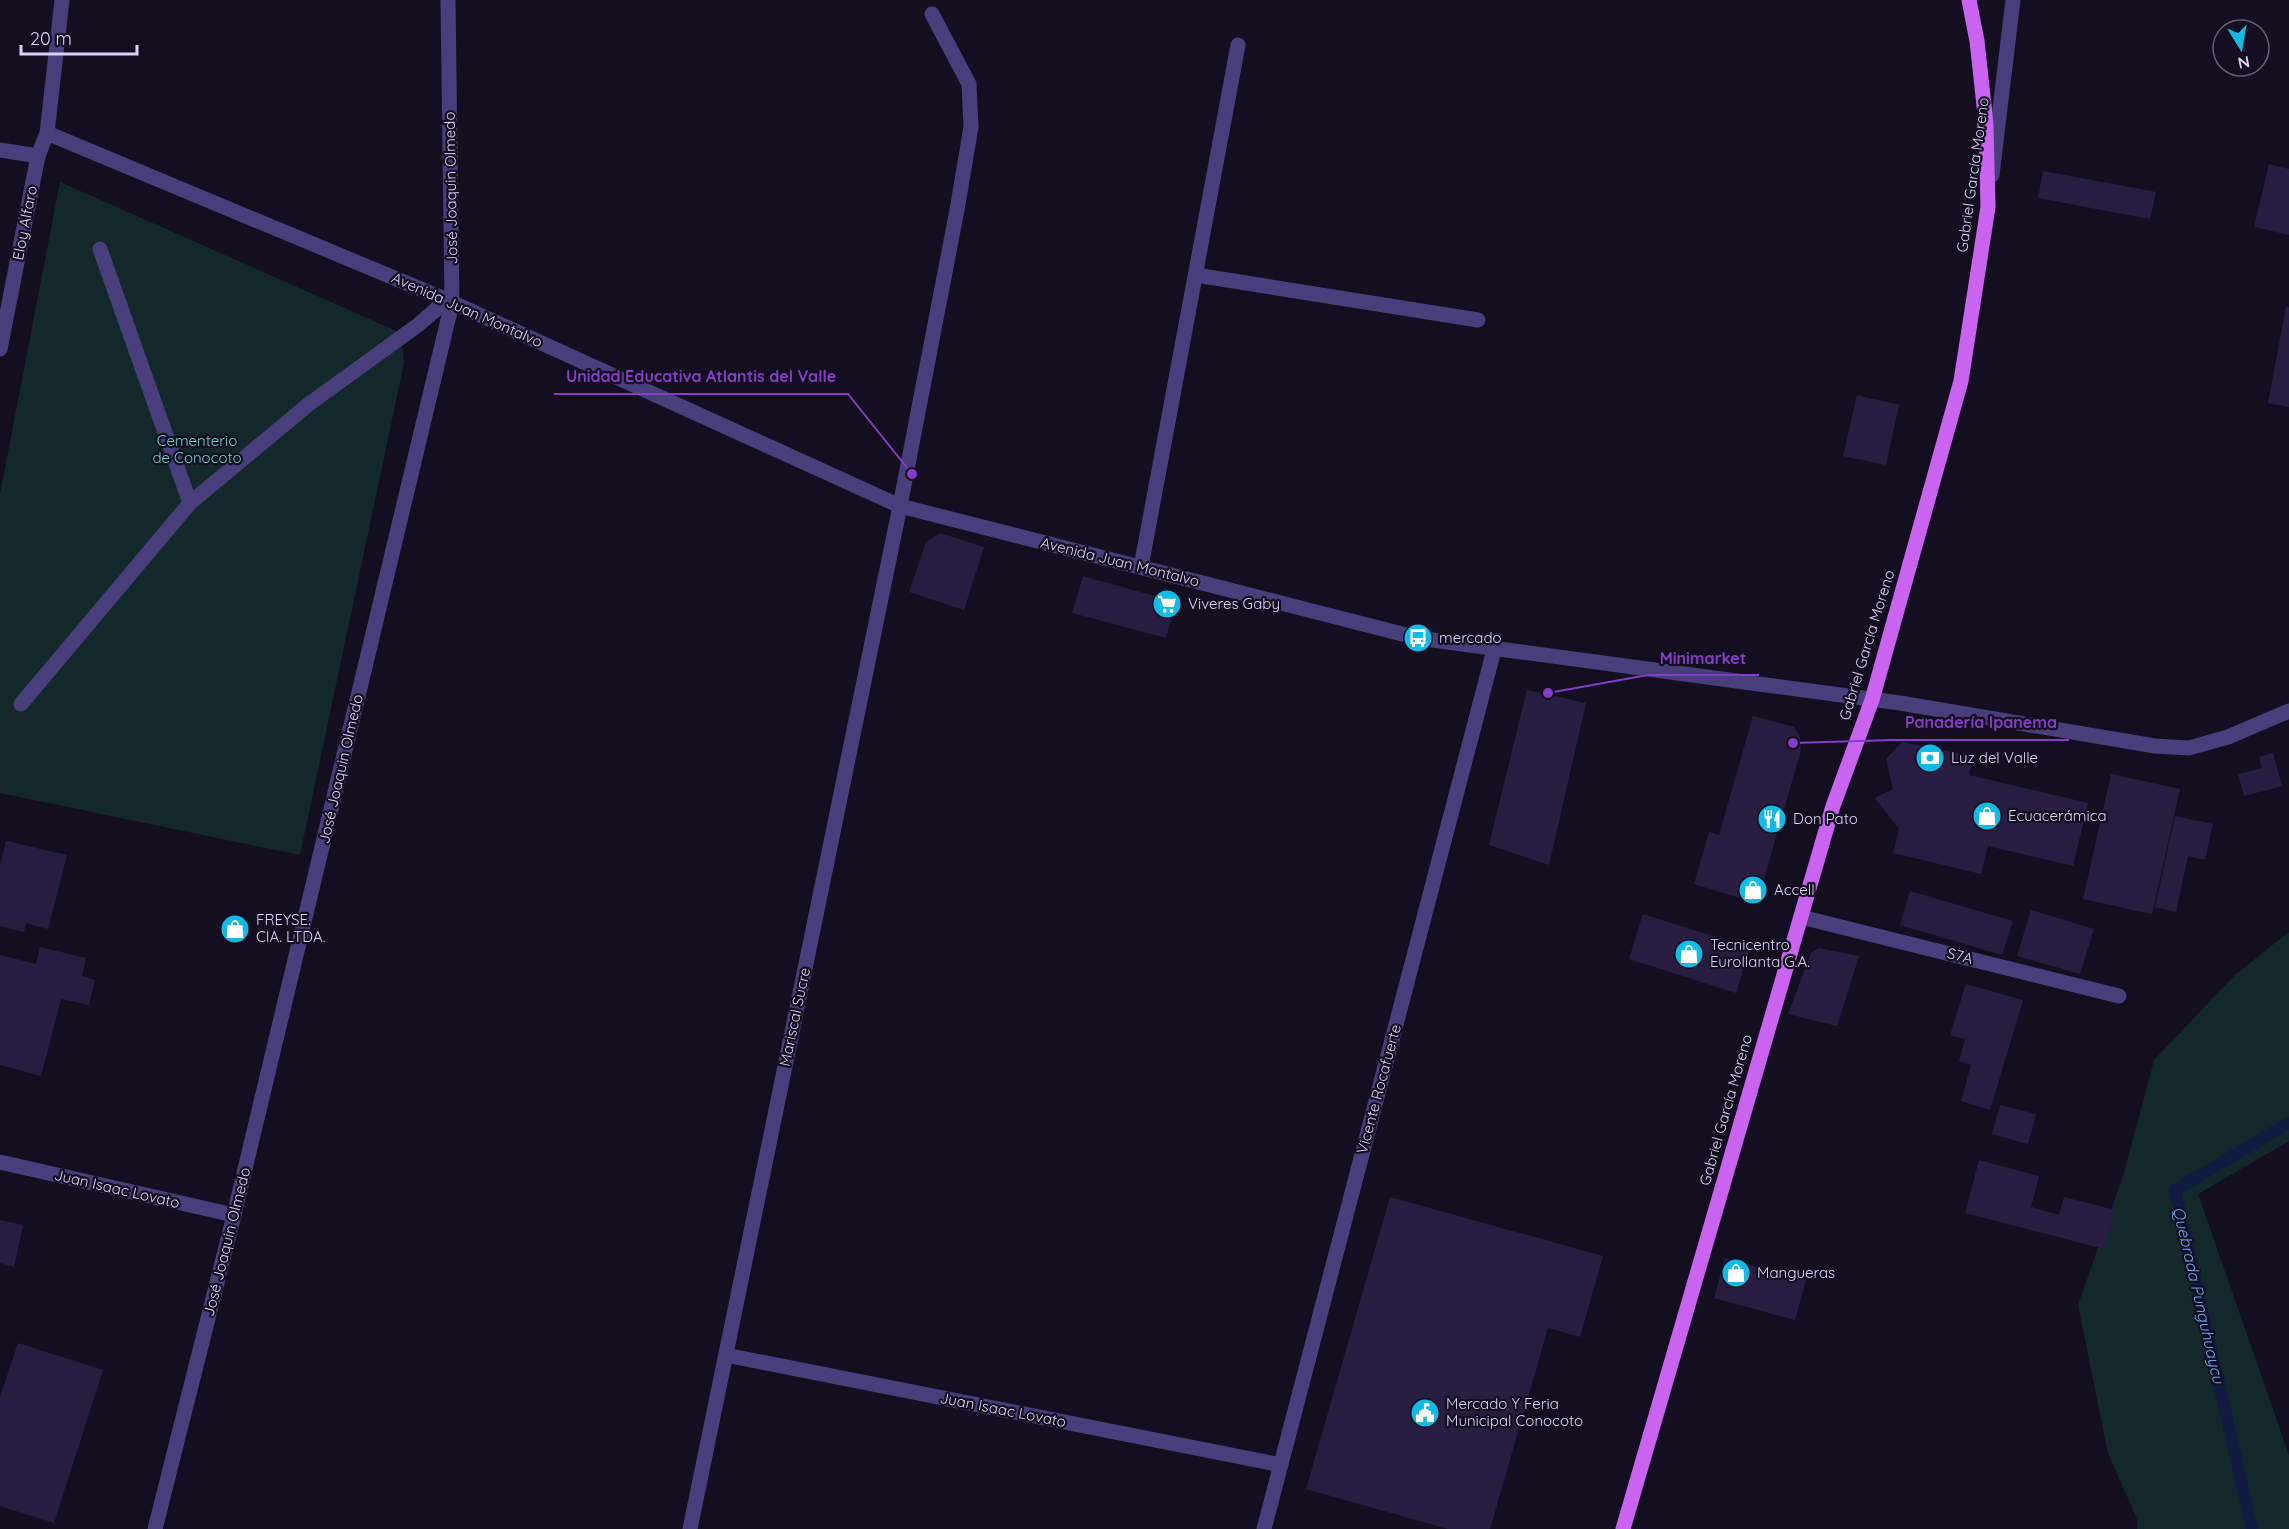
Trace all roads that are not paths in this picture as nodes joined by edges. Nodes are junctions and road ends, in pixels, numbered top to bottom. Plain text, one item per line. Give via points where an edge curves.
1 (62, 0) edge
2 (448, 0) edge
3 (1969, 0) edge
4 (2013, 0) edge
5 (932, 14) dead end
6 (1238, 45) dead end
7 (47, 133) junction
8 (0, 150) edge
9 (38, 156) junction
10 (1988, 207) junction
11 (100, 249) dead end
12 (1196, 275) junction
13 (450, 302) junction
14 (1478, 320) dead end
15 (0, 349) edge
16 (190, 503) junction
17 (900, 506) junction
18 (1141, 567) junction
19 (1494, 650) junction
20 (1872, 700) junction
21 (21, 704) dead end
22 (2289, 711) edge
23 (1801, 917) junction
24 (2119, 996) dead end
25 (0, 1162) edge
26 (234, 1215) junction
27 (726, 1355) junction
28 (1281, 1466) junction
29 (155, 1529) edge
30 (690, 1529) edge
31 (1264, 1529) edge
32 (1623, 1529) edge

1 - 7 street, Eloy Alfaro
2 - 13 street, José Joaquin Olmedo
3 - 10 main road via 1986,124
4 - 10 street, Gabriel García Moreno
5 - 17 street, Mariscal Sucre via 969,84 971,127
6 - 12 street
7 - 9 street, Eloy Alfaro
7 - 13 street, Avenida Juan Montalvo
8 - 9 street
9 - 15 street, Eloy Alfaro
10 - 20 main road, Gabriel García Moreno via 1961,381
11 - 16 street
12 - 14 street
12 - 18 street
13 - 16 street via 309,404
13 - 17 street, Avenida Juan Montalvo
13 - 26 street, José Joaquin Olmedo
16 - 21 street
17 - 18 street, Avenida Juan Montalvo
17 - 27 street, Mariscal Sucre
18 - 19 street, Avenida Juan Montalvo via 1419,638
19 - 20 street, Avenida Juan Montalvo
19 - 28 street, Vicente Rocafuerte
20 - 22 street, Avenida Juan Montalvo via 2155,746 2189,748
20 - 23 main road, Gabriel García Moreno via 1833,806
23 - 24 street, S7A
23 - 32 main road, Gabriel García Moreno
25 - 26 street, Juan Isaac Lovato
26 - 29 street, José Joaquin Olmedo
27 - 28 street, Juan Isaac Lovato
27 - 30 street, Mariscal Sucre
28 - 31 street, Vicente Rocafuerte

